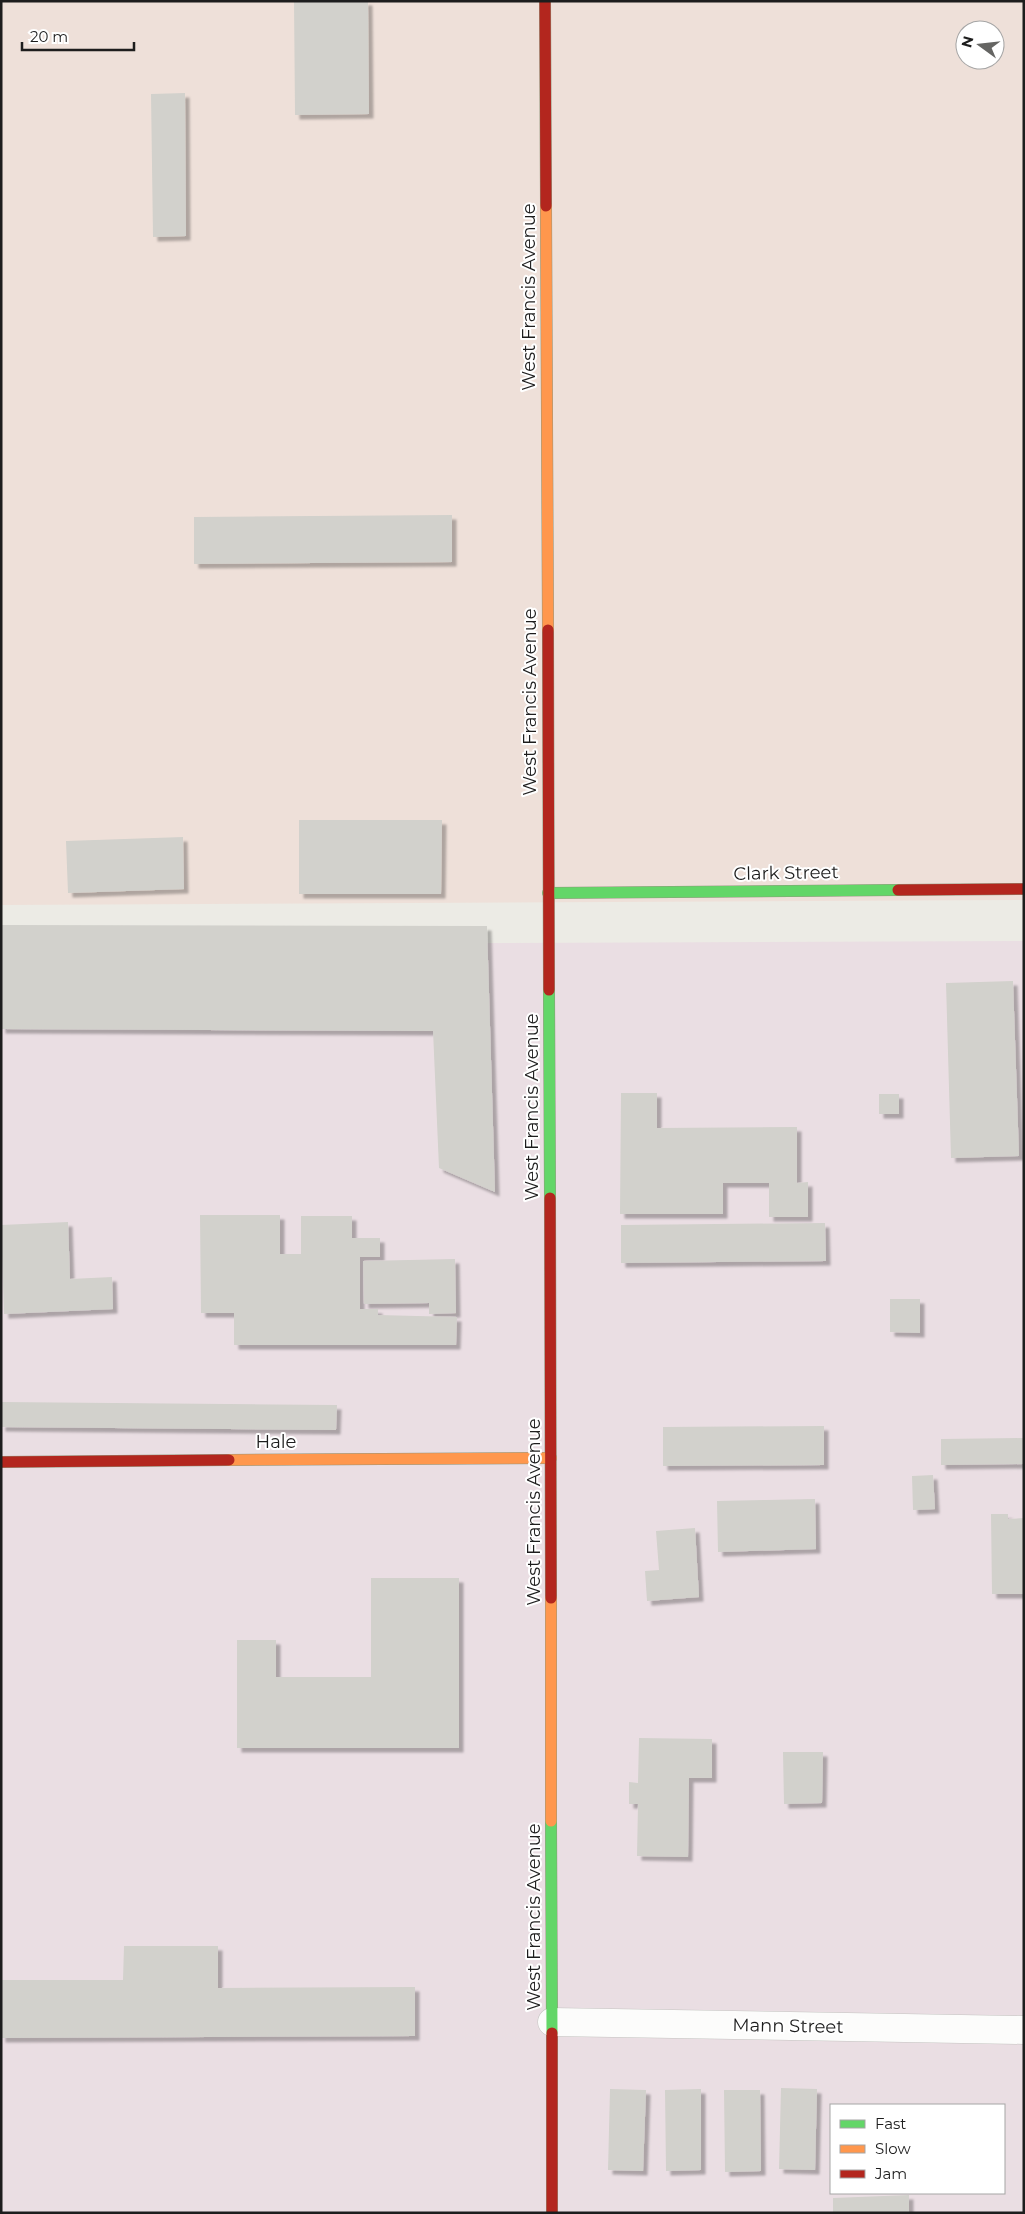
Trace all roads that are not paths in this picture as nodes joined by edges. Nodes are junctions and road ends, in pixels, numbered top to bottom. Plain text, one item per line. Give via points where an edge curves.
1 (545, 1) edge
2 (1024, 889) edge
3 (548, 893) junction
4 (551, 1458) junction
5 (1, 1462) edge
6 (552, 2022) junction
7 (1024, 2030) edge
8 (552, 2213) edge

1 - 3 street, West Francis Avenue
2 - 3 street, Clark Street
3 - 4 street, West Francis Avenue
4 - 5 street, Hale
4 - 6 street, West Francis Avenue
6 - 7 street, Mann Street
6 - 8 street, West Francis Avenue

